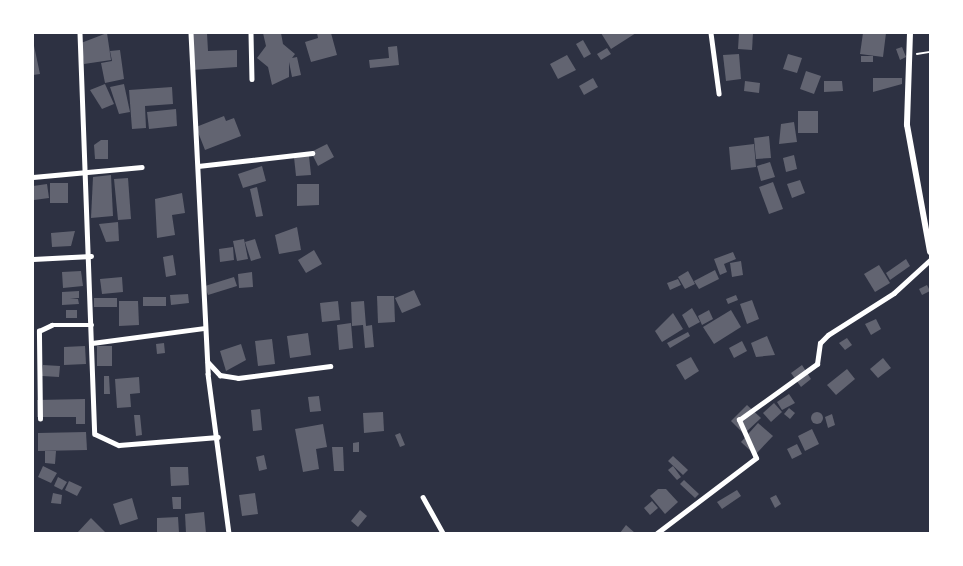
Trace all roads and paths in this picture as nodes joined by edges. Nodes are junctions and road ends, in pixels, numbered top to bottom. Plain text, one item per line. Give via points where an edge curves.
1 (80, 33) edge
2 (191, 33) edge
3 (251, 33) edge
4 (711, 33) edge
5 (910, 33) edge
6 (930, 52) edge
7 (910, 55) junction
8 (252, 79) dead end
9 (719, 93) dead end
10 (312, 153) dead end
11 (198, 166) junction
12 (142, 167) dead end
13 (87, 171) junction
14 (33, 177) edge
15 (930, 252) edge
16 (91, 256) junction
17 (33, 259) edge
18 (930, 260) edge
19 (92, 325) junction
20 (205, 328) junction
21 (92, 343) junction
22 (207, 360) junction
23 (330, 366) dead end
24 (40, 419) dead end
25 (218, 437) junction
26 (423, 497) dead end
27 (229, 533) edge
28 (443, 533) edge
29 (657, 533) edge

1 - 13 street
2 - 11 street
3 - 8 street
4 - 9 street
5 - 7 street
6 - 7 path
7 - 15 street via 907,125 923,232
10 - 11 street
11 - 20 street
12 - 13 street
13 - 14 street
13 - 16 street
16 - 17 street
16 - 19 street
18 - 29 street via 894,292 828,335 820,343 817,364 739,420 756,458
19 - 21 street
19 - 24 street via 52,325 39,331
20 - 21 street
20 - 22 street
21 - 25 street via 99,440 167,444
22 - 23 street via 220,375 237,378
22 - 25 street
25 - 27 street
26 - 28 street

